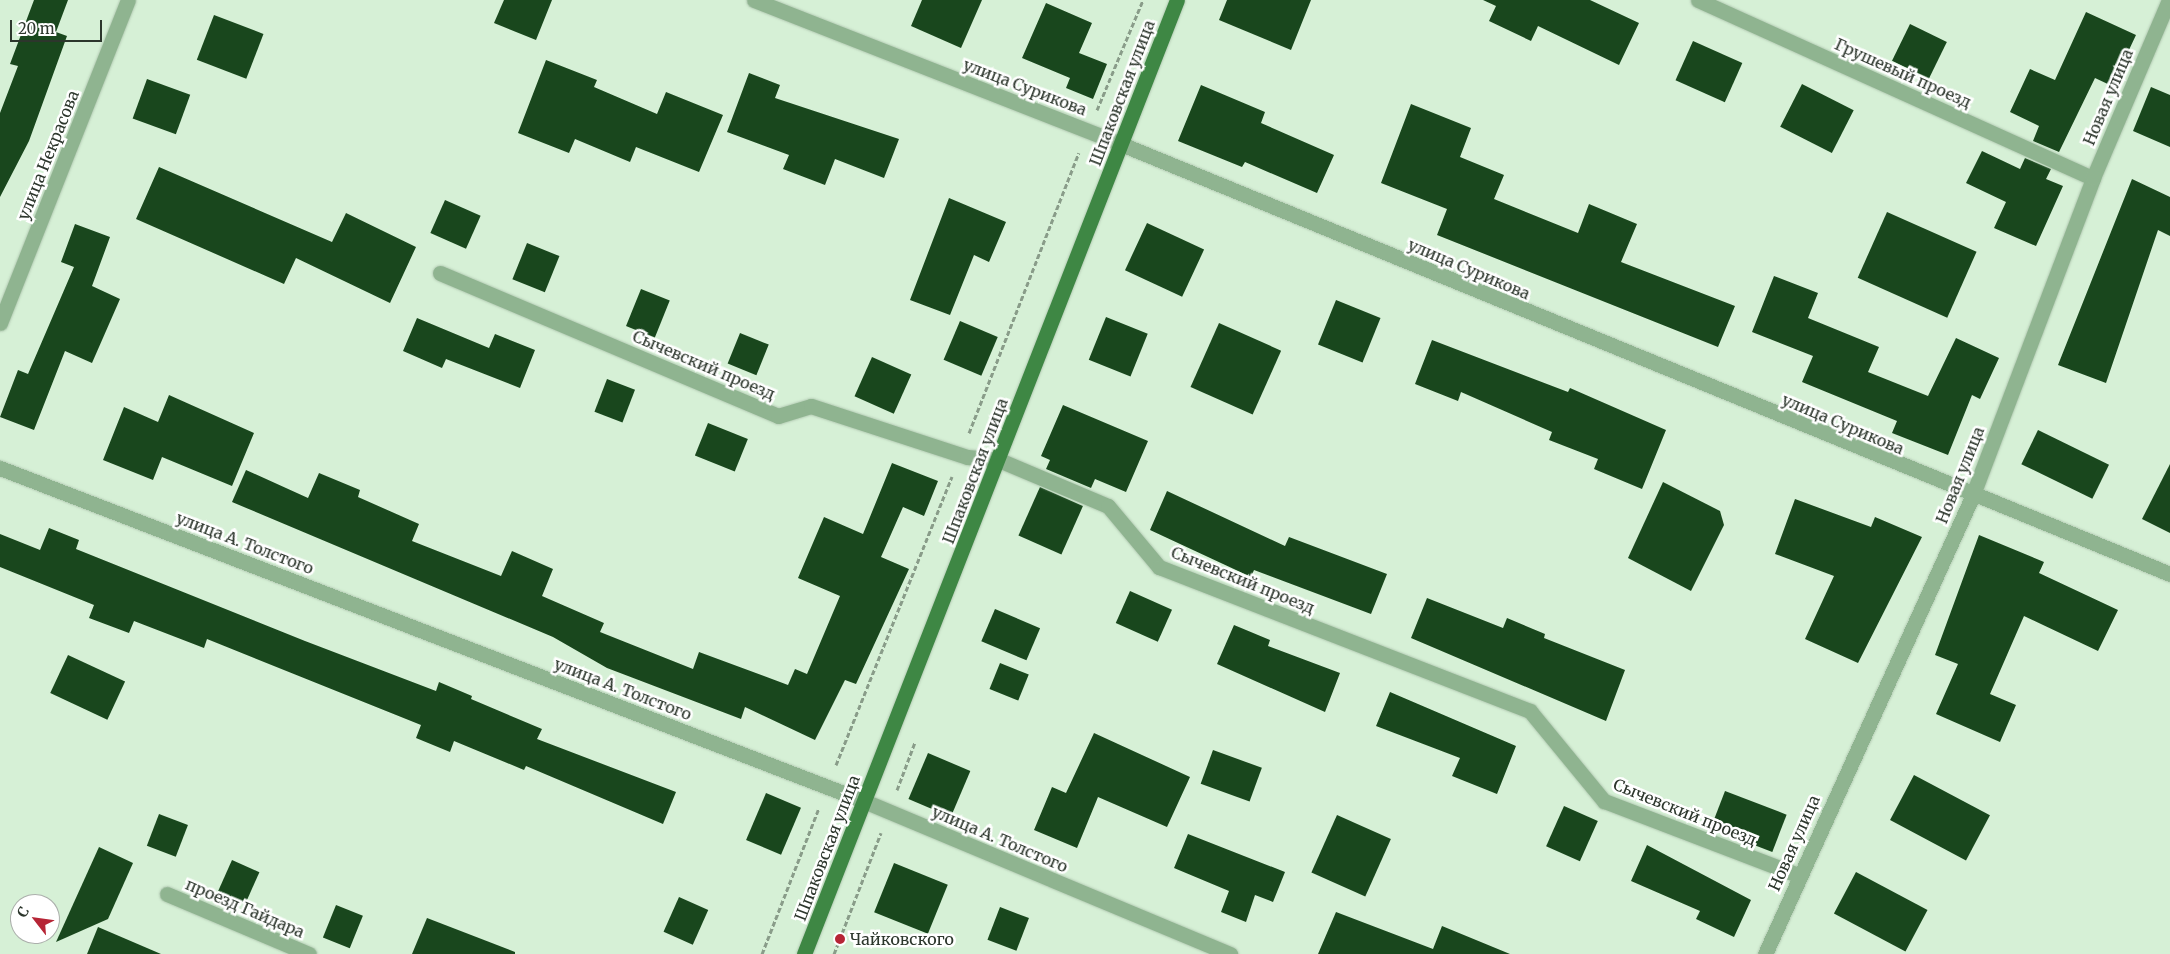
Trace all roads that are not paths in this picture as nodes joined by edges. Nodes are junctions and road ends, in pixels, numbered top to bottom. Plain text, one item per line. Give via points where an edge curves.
1 (128, 0) edge
2 (754, 0) edge
3 (1177, 0) edge
4 (1698, 0) edge
5 (2169, 0) edge
6 (1121, 144) junction
7 (2093, 178) junction
8 (440, 272) dead end
9 (0, 324) edge
10 (999, 460) junction
11 (0, 468) edge
12 (1972, 496) junction
13 (2170, 574) edge
14 (864, 801) junction
15 (1798, 876) junction
16 (167, 894) dead end
17 (309, 954) edge
18 (804, 954) edge
19 (1230, 954) edge
20 (1765, 954) edge

1 - 9 street, улица Некрасова
2 - 6 street, улица Сурикова
3 - 6 main road, Шпаковская улица
4 - 7 street, Грушевый проезд
5 - 7 street, Новая улица
6 - 10 main road, Шпаковская улица
6 - 12 street, улица Сурикова
7 - 12 street, Новая улица
8 - 10 street, Сычевский проезд via 778,416 810,406 967,457
10 - 14 main road, Шпаковская улица
10 - 15 street, Сычевский проезд via 1108,506 1160,567 1530,711 1604,801
11 - 14 street, улица А. Толстого
12 - 13 street, улица Сурикова
12 - 15 street, Новая улица
14 - 18 main road, Шпаковская улица
14 - 19 street, улица А. Толстого
15 - 20 street, Новая улица
16 - 17 street, проезд Гайдара

